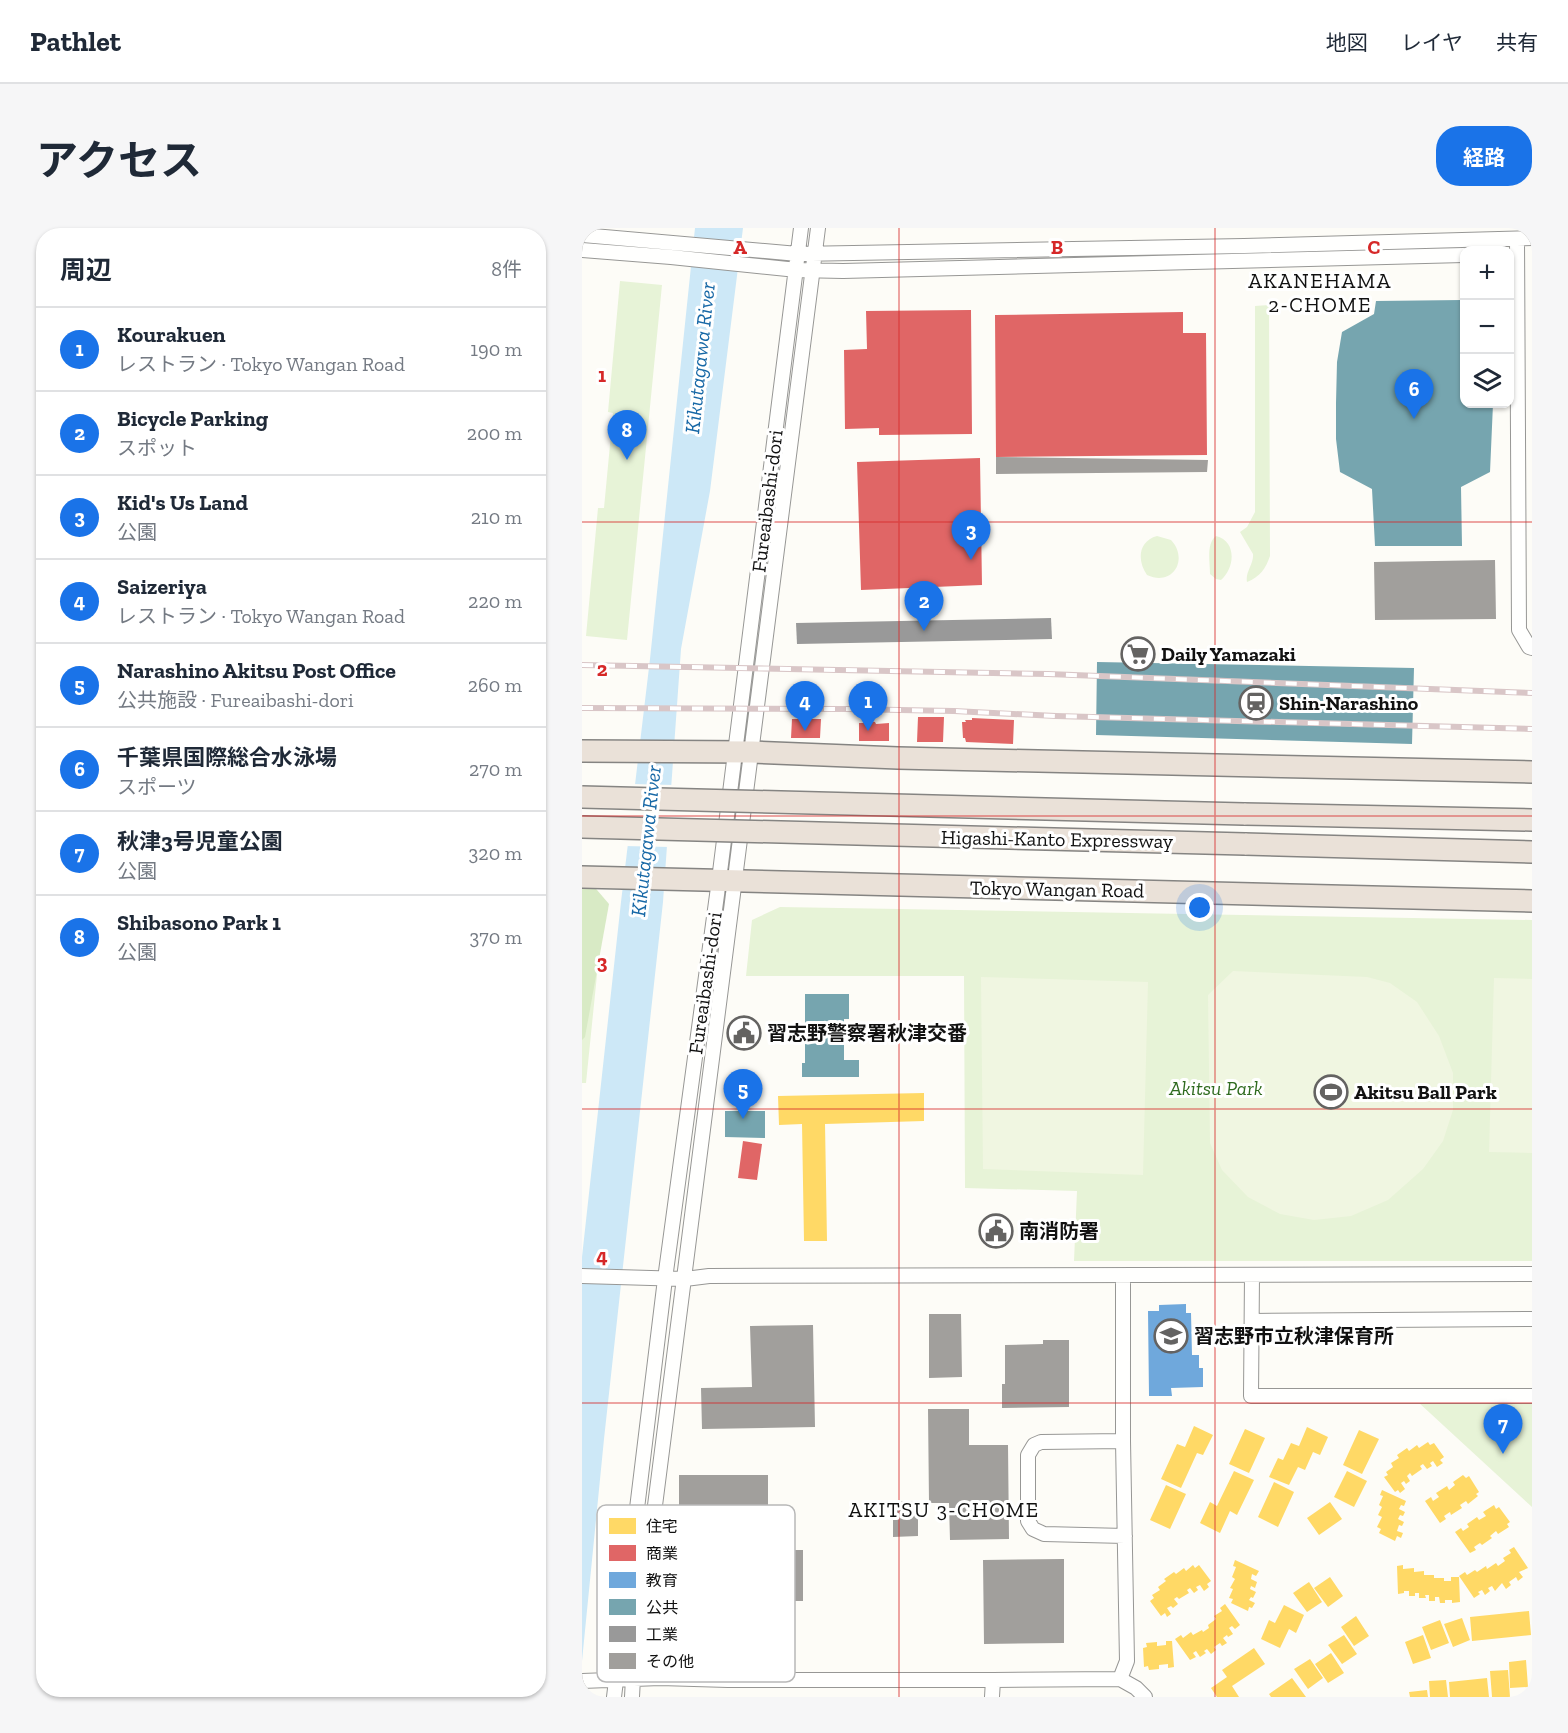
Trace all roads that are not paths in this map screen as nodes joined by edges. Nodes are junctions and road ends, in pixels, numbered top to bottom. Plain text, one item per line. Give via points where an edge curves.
1 (801, 228) edge
2 (818, 228) edge
3 (582, 236) edge
4 (1532, 238) edge
5 (1517, 239) junction
6 (582, 250) edge
7 (671, 250) junction
8 (1514, 250) edge
9 (1514, 253) edge
10 (1532, 253) edge
11 (798, 254) junction
12 (815, 254) junction
13 (1460, 255) edge
14 (797, 270) junction
15 (813, 270) junction
16 (1514, 300) edge
17 (1532, 648) edge
18 (582, 751) edge
19 (734, 752) junction
20 (1532, 772) edge
21 (582, 797) edge
22 (1532, 820) edge
23 (582, 827) edge
24 (1532, 852) edge
25 (582, 877) edge
26 (727, 880) junction
27 (1532, 901) edge
28 (1532, 1274) edge
29 (1252, 1275) junction
30 (582, 1276) edge
31 (1123, 1276) junction
32 (665, 1279) junction
33 (685, 1279) junction
34 (1532, 1319) edge
35 (1252, 1321) junction
36 (1532, 1396) edge
37 (1123, 1442) junction
38 (637, 1505) edge
39 (656, 1505) edge
40 (1125, 1536) junction
41 (1120, 1678) junction
42 (795, 1679) edge
43 (993, 1680) junction
44 (616, 1682) edge
45 (633, 1682) edge
46 (614, 1697) edge
47 (632, 1697) edge
48 (992, 1697) edge
49 (1145, 1697) edge

1 - 11 street, Fureaibashi-dori
2 - 12 street, Fureaibashi-dori
3 - 7 street
4 - 5 street
5 - 8 street
5 - 12 street
6 - 7 street
7 - 11 street
7 - 14 street
9 - 10 street
11 - 12 street
11 - 14 street, Fureaibashi-dori
12 - 15 street, Fureaibashi-dori
13 - 15 street
14 - 15 street
14 - 19 street, Fureaibashi-dori
15 - 19 street, Fureaibashi-dori
16 - 17 street via 1519,630
18 - 19 highway
19 - 20 highway
19 - 26 street, Fureaibashi-dori
21 - 22 highway, Higashi-Kanto Expressway, bridge
23 - 24 highway, Higashi-Kanto Expressway, bridge
25 - 26 highway, Tokyo Wangan Road
26 - 27 highway, Tokyo Wangan Road
26 - 32 street, Fureaibashi-dori
26 - 33 street, Fureaibashi-dori
28 - 29 street
29 - 31 street
29 - 35 street
30 - 32 street
31 - 33 street
31 - 37 street
32 - 33 street
32 - 38 street, Fureaibashi-dori
33 - 39 street, Fureaibashi-dori
34 - 35 street
35 - 36 street via 1251,1396
37 - 40 street
37 - 40 street via 1034,1445 1028,1455 1028,1521 1033,1529 1044,1534
40 - 41 street via 1127,1661
41 - 43 street
41 - 49 street
42 - 43 street
43 - 48 street
44 - 46 street, Fureaibashi-dori
45 - 47 street, Fureaibashi-dori

